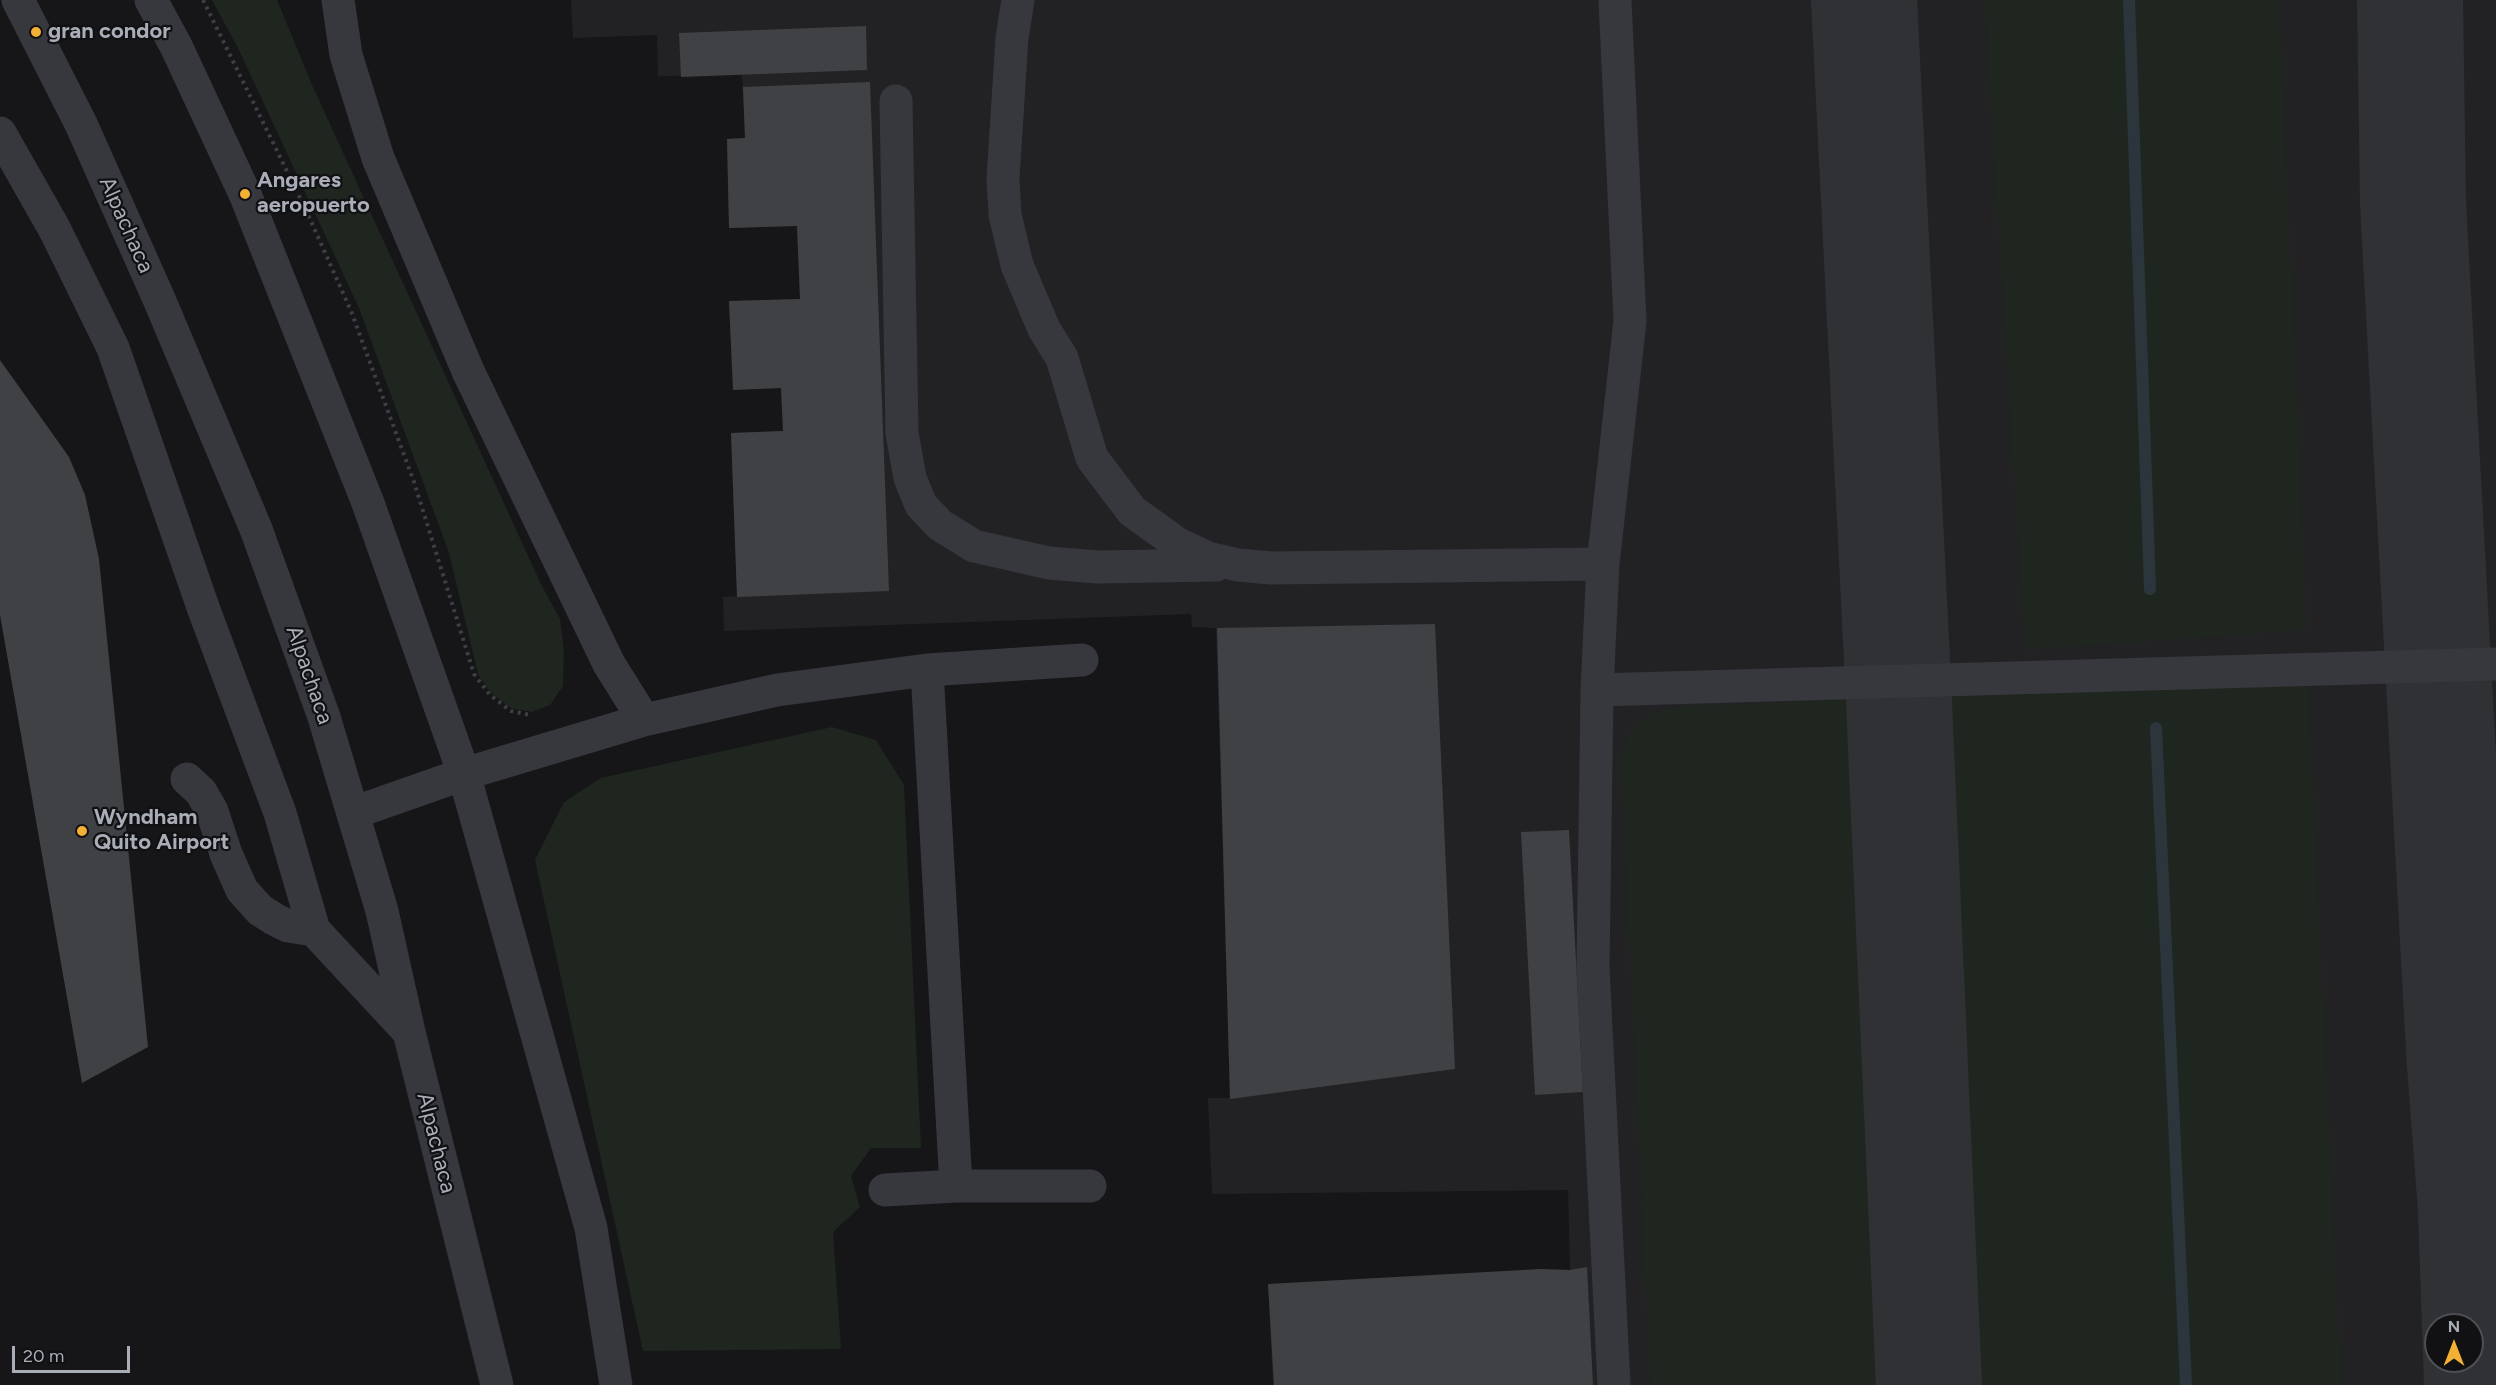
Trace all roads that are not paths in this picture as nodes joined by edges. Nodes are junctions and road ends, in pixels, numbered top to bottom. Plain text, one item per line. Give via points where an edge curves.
1 (18, 0) edge
2 (151, 0) edge
3 (338, 0) edge
4 (1018, 0) edge
5 (1615, 0) edge
6 (896, 101) dead end
7 (0, 133) edge
8 (1603, 564) junction
9 (1238, 565) junction
10 (1083, 660) dead end
11 (2496, 664) edge
12 (927, 670) junction
13 (1597, 690) junction
14 (644, 720) junction
15 (464, 774) junction
16 (187, 779) dead end
17 (353, 813) junction
18 (314, 930) junction
19 (408, 1032) junction
20 (956, 1186) junction
21 (1090, 1186) dead end
22 (885, 1190) dead end
23 (496, 1385) edge
24 (616, 1385) edge
25 (1614, 1385) edge

1 - 17 lane, Alpachaca via 91,146 251,518 324,717
2 - 15 lane via 250,205 368,503
3 - 14 lane via 346,55 378,158 468,371 609,664
4 - 9 lane via 1004,168 1005,214 1017,265 1044,330 1062,358 1092,458 1132,511 1178,544 1208,558
5 - 8 lane via 1630,321
6 - 9 lane via 902,433 910,478 921,504 940,525 974,546 1049,563 1098,567
7 - 18 lane via 55,230 113,348 200,600 280,813
8 - 9 lane via 1270,568
8 - 13 lane
10 - 12 lane
11 - 13 lane
12 - 14 lane via 777,690
12 - 20 lane
13 - 25 lane via 1593,968
14 - 15 lane
15 - 17 lane
15 - 24 lane via 591,1228
16 - 18 lane via 201,792 212,812 242,890 274,919 288,926
17 - 19 lane, Alpachaca via 382,911
18 - 19 lane
19 - 23 lane, Alpachaca
20 - 21 lane
20 - 22 lane

